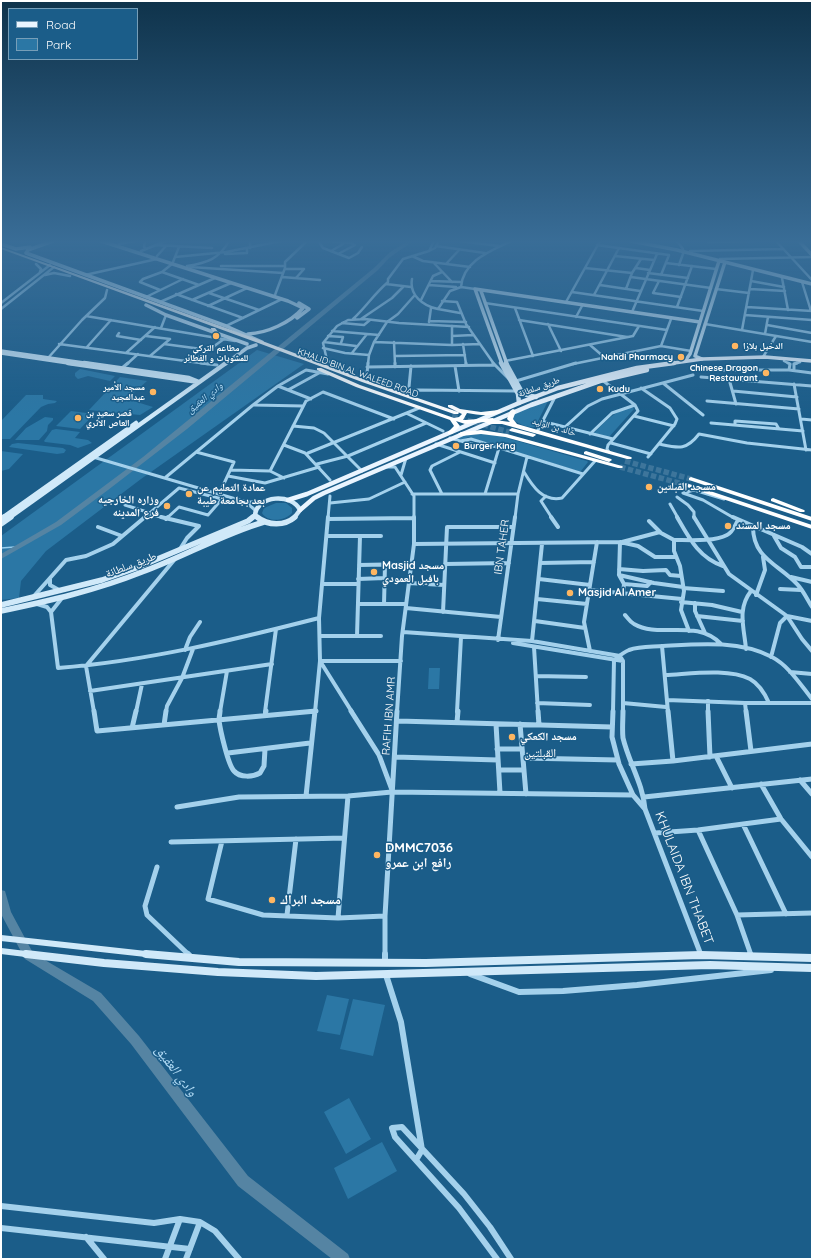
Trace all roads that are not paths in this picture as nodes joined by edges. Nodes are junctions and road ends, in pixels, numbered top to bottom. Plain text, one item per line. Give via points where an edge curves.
1 (13, 300) edge
2 (103, 300) edge
3 (132, 300) edge
4 (144, 300) edge
5 (154, 300) edge
6 (164, 300) edge
7 (192, 300) edge
8 (221, 300) edge
9 (230, 300) edge
10 (282, 300) joint
11 (289, 300) edge
12 (371, 300) edge
13 (389, 300) edge
14 (411, 300) edge
15 (421, 300) edge
16 (478, 300) edge
17 (484, 300) edge
18 (540, 300) edge
19 (549, 300) edge
20 (623, 300) edge
21 (680, 300) edge
22 (707, 300) edge
23 (713, 300) edge
24 (748, 300) edge
25 (786, 300) edge
26 (808, 300) edge
27 (442, 301) joint
28 (160, 302) junction
29 (566, 302) joint
30 (636, 302) junction
31 (1, 303) edge
32 (485, 303) junction
33 (8, 304) junction
34 (146, 305) junction
35 (208, 306) junction
36 (582, 306) junction
37 (747, 306) junction
38 (677, 307) junction
39 (431, 308) junction
40 (515, 308) junction
41 (1, 309) edge
42 (438, 309) junction
43 (259, 310) junction
44 (788, 310) junction
45 (446, 311) junction
46 (704, 311) junction
47 (811, 311) edge
48 (632, 312) junction
49 (460, 313) junction
50 (166, 314) junction
51 (745, 315) junction
52 (86, 316) junction
53 (576, 317) junction
54 (768, 317) junction
55 (243, 318) junction
56 (361, 319) junction
57 (111, 320) junction
58 (353, 320) junction
59 (370, 320) junction
60 (519, 320) junction
61 (671, 320) junction
62 (812, 320) edge
63 (387, 322) junction
64 (446, 322) junction
65 (466, 322) junction
66 (341, 323) junction
67 (429, 323) junction
68 (700, 323) junction
69 (548, 324) junction
70 (705, 324) junction
71 (767, 325) junction
72 (226, 326) junction
73 (452, 326) junction
74 (639, 326) junction
75 (155, 327) junction
76 (469, 327) junction
77 (161, 328) junction
78 (273, 329) junction
79 (667, 330) junction
80 (742, 330) junction
81 (215, 331) junction
82 (332, 331) junction
83 (119, 333) dead end
84 (812, 333) edge
85 (245, 334) junction
86 (367, 334) junction
87 (765, 334) junction
88 (379, 335) junction
89 (472, 335) junction
90 (146, 336) junction
91 (328, 336) junction
92 (452, 336) junction
93 (776, 336) junction
94 (629, 337) junction
95 (225, 338) junction
96 (141, 340) junction
97 (324, 342) junction
98 (374, 342) junction
99 (394, 342) junction
100 (812, 342) edge
101 (247, 343) junction
102 (259, 343) junction
103 (341, 343) junction
104 (59, 344) junction
105 (164, 344) junction
106 (452, 344) junction
107 (463, 344) junction
108 (480, 344) junction
109 (590, 345) junction
110 (356, 346) junction
111 (661, 346) junction
112 (87, 347) junction
113 (323, 348) junction
114 (209, 350) junction
115 (561, 351) junction
116 (691, 351) junction
117 (1, 352) edge
118 (126, 353) junction
119 (352, 353) junction
120 (138, 354) junction
121 (369, 355) junction
122 (465, 355) junction
123 (150, 356) junction
124 (395, 356) junction
125 (533, 356) junction
126 (604, 357) junction
127 (762, 357) junction
128 (48, 358) junction
129 (325, 358) junction
130 (702, 359) junction
131 (309, 361) junction
132 (506, 361) junction
133 (685, 361) junction
134 (784, 361) junction
135 (812, 361) edge
136 (191, 362) junction
137 (800, 362) junction
138 (812, 364) edge
139 (466, 365) junction
140 (495, 365) junction
141 (217, 366) junction
142 (411, 366) junction
143 (455, 366) junction
144 (368, 367) junction
145 (395, 367) junction
146 (122, 368) junction
147 (320, 369) junction
148 (699, 370) dead end
149 (789, 370) junction
150 (794, 370) junction
151 (344, 371) junction
152 (812, 373) edge
153 (367, 374) dead end
154 (693, 375) dead end
155 (701, 377) dead end
156 (187, 379) junction
157 (729, 379) junction
158 (602, 380) junction
159 (197, 381) junction
160 (513, 381) junction
161 (663, 382) junction
162 (794, 384) junction
163 (278, 386) junction
164 (812, 386) edge
165 (187, 387) junction
166 (642, 388) junction
167 (288, 390) junction
168 (406, 391) junction
169 (459, 391) junction
170 (517, 391) junction
171 (733, 392) junction
172 (561, 393) junction
173 (619, 394) junction
174 (536, 397) junction
175 (797, 397) junction
176 (310, 399) junction
177 (707, 401) dead end
178 (519, 403) junction
179 (736, 404) junction
180 (253, 405) junction
181 (635, 405) junction
182 (303, 406) junction
183 (419, 408) junction
184 (799, 408) junction
185 (513, 411) junction
186 (499, 412) junction
187 (408, 414) junction
188 (455, 414) junction
189 (703, 415) dead end
190 (634, 416) junction
191 (801, 418) junction
192 (394, 419) junction
193 (493, 420) junction
194 (812, 420) edge
195 (541, 421) junction
196 (475, 422) junction
197 (426, 423) junction
198 (487, 423) junction
199 (711, 423) dead end
200 (293, 426) junction
201 (674, 426) junction
202 (565, 428) junction
203 (512, 430) junction
204 (443, 431) dead end
205 (803, 431) junction
206 (537, 432) junction
207 (461, 434) junction
208 (590, 434) junction
209 (450, 436) junction
210 (613, 439) junction
211 (335, 442) junction
212 (611, 443) junction
213 (436, 444) junction
214 (659, 444) junction
215 (284, 445) junction
216 (499, 448) junction
217 (806, 450) junction
218 (812, 450) edge
219 (196, 452) junction
220 (460, 452) junction
221 (609, 452) junction
222 (308, 453) junction
223 (651, 454) junction
224 (348, 456) junction
225 (406, 457) junction
226 (527, 457) junction
227 (91, 458) junction
228 (648, 458) dead end
229 (595, 461) junction
230 (625, 462) junction
231 (494, 463) junction
232 (318, 465) junction
233 (385, 467) junction
234 (231, 470) junction
235 (270, 471) junction
236 (362, 471) junction
237 (524, 472) junction
238 (584, 474) junction
239 (154, 475) junction
240 (401, 475) junction
241 (228, 476) junction
242 (166, 477) junction
243 (284, 478) junction
244 (330, 480) dead end
245 (689, 480) junction
246 (405, 482) junction
247 (221, 490) dead end
248 (412, 494) junction
249 (442, 494) junction
250 (485, 494) junction
251 (518, 494) junction
252 (330, 496) dead end
253 (546, 496) junction
254 (677, 497) dead end
255 (731, 499) junction
256 (288, 500) junction
257 (264, 502) junction
258 (330, 503) junction
259 (670, 504) dead end
260 (125, 505) dead end
261 (300, 510) junction
262 (255, 513) junction
263 (149, 514) junction
264 (812, 514) edge
265 (4, 515) edge
266 (11, 517) junction
267 (414, 518) junction
268 (1, 519) edge
269 (166, 519) junction
270 (328, 519) junction
271 (738, 520) junction
272 (812, 521) edge
273 (264, 522) junction
274 (649, 522) dead end
275 (1, 524) edge
276 (753, 526) junction
277 (98, 527) dead end
278 (513, 527) junction
279 (558, 527) dead end
280 (812, 527) edge
281 (660, 532) junction
282 (122, 536) junction
283 (327, 536) junction
284 (360, 536) junction
285 (381, 536) dead end
286 (774, 536) junction
287 (187, 538) junction
288 (708, 538) junction
289 (674, 540) junction
290 (691, 540) junction
291 (597, 542) junction
292 (620, 542) junction
293 (195, 543) junction
294 (414, 544) junction
295 (446, 544) junction
296 (511, 544) junction
297 (542, 544) junction
298 (179, 550) junction
299 (812, 554) edge
300 (763, 556) junction
301 (177, 557) junction
302 (676, 557) junction
303 (594, 562) junction
304 (509, 563) junction
305 (540, 563) junction
306 (411, 564) junction
307 (445, 564) junction
308 (158, 565) junction
309 (359, 565) junction
310 (385, 565) junction
311 (723, 566) junction
312 (812, 566) edge
313 (619, 569) junction
314 (164, 572) junction
315 (620, 575) junction
316 (681, 576) junction
317 (789, 577) junction
318 (50, 578) junction
319 (385, 578) junction
320 (358, 579) junction
321 (539, 579) junction
322 (651, 582) junction
323 (812, 582) edge
324 (409, 583) junction
325 (322, 584) junction
326 (358, 584) junction
327 (624, 584) junction
328 (444, 585) junction
329 (590, 585) junction
330 (635, 586) junction
331 (683, 587) junction
332 (780, 589) dead end
333 (66, 590) junction
334 (589, 590) junction
335 (801, 590) junction
336 (722, 591) dead end
337 (751, 591) junction
338 (623, 593) junction
339 (637, 595) junction
340 (756, 595) junction
341 (62, 598) junction
342 (32, 599) junction
343 (537, 599) junction
344 (681, 601) junction
345 (695, 603) junction
346 (19, 604) junction
347 (37, 604) junction
348 (358, 604) junction
349 (384, 604) junction
350 (587, 604) junction
351 (1, 605) edge
352 (406, 606) junction
353 (812, 607) edge
354 (1, 611) edge
355 (51, 612) junction
356 (443, 612) junction
357 (742, 612) junction
358 (625, 615) dead end
359 (697, 616) junction
360 (787, 616) junction
361 (319, 618) junction
362 (501, 618) junction
363 (535, 621) junction
364 (743, 621) junction
365 (812, 621) edge
366 (200, 622) dead end
367 (585, 628) junction
368 (276, 629) junction
369 (689, 630) junction
370 (403, 632) junction
371 (705, 634) junction
372 (320, 636) junction
373 (357, 636) junction
374 (381, 636) dead end
375 (461, 637) junction
376 (498, 640) junction
377 (532, 642) junction
378 (721, 644) junction
379 (662, 646) junction
380 (534, 647) junction
381 (193, 649) junction
382 (746, 649) junction
383 (185, 650) junction
384 (590, 651) junction
385 (812, 651) edge
386 (620, 656) junction
387 (771, 657) junction
388 (614, 660) junction
389 (320, 661) junction
390 (401, 661) junction
391 (623, 661) junction
392 (272, 664) junction
393 (86, 666) junction
394 (228, 671) junction
395 (790, 672) junction
396 (812, 674) edge
397 (665, 675) junction
398 (536, 676) junction
399 (586, 677) dead end
400 (182, 678) junction
401 (142, 684) junction
402 (90, 691) junction
403 (812, 698) edge
404 (667, 700) junction
405 (708, 702) junction
406 (537, 703) junction
407 (623, 703) junction
408 (746, 703) junction
409 (769, 703) junction
410 (812, 703) edge
411 (590, 705) dead end
412 (666, 706) junction
413 (316, 711) junction
414 (265, 715) junction
415 (219, 720) junction
416 (398, 721) junction
417 (457, 722) junction
418 (496, 724) junction
419 (520, 724) junction
420 (164, 725) junction
421 (539, 725) junction
422 (612, 727) junction
423 (132, 728) junction
424 (310, 743) junction
425 (812, 744) edge
426 (265, 749) junction
427 (498, 749) junction
428 (522, 749) junction
429 (751, 751) junction
430 (228, 753) junction
431 (716, 756) junction
432 (395, 757) junction
433 (710, 757) junction
434 (523, 758) junction
435 (498, 760) junction
436 (618, 760) junction
437 (673, 761) junction
438 (631, 764) junction
439 (499, 770) junction
440 (524, 770) junction
441 (812, 778) edge
442 (800, 780) junction
443 (761, 784) junction
444 (732, 788) junction
445 (392, 792) junction
446 (500, 794) junction
447 (526, 794) junction
448 (812, 794) edge
449 (633, 795) junction
450 (306, 796) junction
451 (348, 796) junction
452 (644, 797) junction
453 (177, 807) dead end
454 (645, 809) junction
455 (782, 819) junction
456 (743, 824) junction
457 (698, 830) junction
458 (655, 833) junction
459 (344, 838) junction
460 (296, 839) junction
461 (222, 841) junction
462 (171, 842) dead end
463 (812, 857) edge
464 (157, 867) dead end
465 (786, 914) junction
466 (812, 914) edge
467 (737, 915) junction
468 (287, 916) junction
469 (385, 916) junction
470 (338, 918) junction
471 (1, 938) edge
472 (1, 951) edge
473 (701, 956) junction
474 (752, 957) junction
475 (192, 958) junction
476 (812, 958) edge
477 (465, 962) junction
478 (385, 963) junction
479 (791, 966) junction
480 (812, 968) edge
481 (465, 973) junction
482 (386, 975) junction
483 (422, 1150) junction
484 (416, 1160) junction
485 (1, 1206) edge
486 (180, 1219) junction
487 (200, 1222) junction
488 (1, 1228) edge
489 (86, 1237) junction
490 (170, 1246) junction
491 (190, 1249) junction
492 (104, 1259) edge
493 (165, 1259) edge
494 (186, 1259) edge
495 (239, 1259) edge
496 (497, 1259) edge
497 (511, 1259) edge

1 - 33 street
2 - 52 street
3 - 34 highway
4 - 102 highway
5 - 28 main road
6 - 28 street
7 - 35 street
8 - 35 street
9 - 43 street
10 - 43 street
10 - 78 main road via 303,308
11 - 78 main road via 309,309 303,315
12 - 58 street
13 - 56 street
14 - 63 street
15 - 39 street
16 - 160 main road via 499,359
17 - 32 main road
18 - 36 main road
19 - 29 main road
20 - 30 street
21 - 38 street
22 - 46 main road
23 - 70 main road
24 - 37 street
25 - 44 street
26 - 47 street
27 - 42 street
27 - 49 street via 457,302
28 - 72 main road
29 - 48 main road
30 - 38 street
30 - 48 street
31 - 33 street
32 - 40 street
32 - 132 main road
33 - 41 street
34 - 50 main road
34 - 81 highway
35 - 55 street
36 - 53 street
36 - 61 main road
37 - 44 street
37 - 51 street
38 - 46 street
39 - 42 street
39 - 67 street
40 - 53 street
40 - 60 street
42 - 45 street
43 - 55 street
44 - 47 street
45 - 49 street
45 - 64 street
46 - 68 main road
48 - 68 main road
49 - 65 street
50 - 77 street
50 - 81 main road
51 - 54 street
51 - 80 street
52 - 57 street
52 - 104 street
53 - 74 street
54 - 62 street
54 - 71 street
55 - 72 street
56 - 58 street
56 - 59 street
57 - 75 street
57 - 112 street
58 - 66 street
59 - 63 street
59 - 66 street via 364,325
60 - 69 street
60 - 125 street
61 - 68 main road
61 - 79 street
63 - 67 street
63 - 88 street
64 - 65 street
64 - 67 street
65 - 76 street
66 - 82 street
67 - 73 street
68 - 116 main road
69 - 94 street
69 - 115 street
70 - 80 street
70 - 130 main road via 695,356
71 - 84 street
71 - 87 street
72 - 85 main road
73 - 76 street
73 - 92 street
74 - 79 street
74 - 94 street via 633,336
75 - 77 street
75 - 90 street
76 - 89 street
77 - 95 street
78 - 85 main road
78 - 102 main road via 263,335
79 - 111 street
80 - 87 street
81 - 95 main road
81 - 101 highway
82 - 86 street
82 - 91 street
83 - 96 street via 117,336
85 - 102 main road
86 - 88 street
86 - 110 street
87 - 93 street
88 - 98 street
89 - 92 street
89 - 108 street
90 - 96 street
90 - 105 street via 170,339
91 - 97 street
91 - 103 street via 344,337
92 - 106 street
93 - 100 street
93 - 127 street
94 - 109 street
95 - 101 main road
95 - 114 street
96 - 118 street
97 - 103 street
97 - 113 street
98 - 99 street
98 - 121 street
99 - 106 street
99 - 124 street
101 - 102 highway
101 - 141 main road
102 - 131 highway, KHALID BIN AL WALEED ROAD
102 - 159 main road via 247,348
103 - 110 street
104 - 112 street
104 - 128 street
105 - 114 street
105 - 123 street
106 - 107 street
107 - 108 street
107 - 122 street
108 - 140 street
109 - 115 street
109 - 126 street
110 - 119 street
111 - 116 street
111 - 126 street
112 - 118 street
113 - 119 street
113 - 129 street
114 - 136 street
115 - 125 street
116 - 133 main road
117 - 128 main road
117 - 156 main road
118 - 120 street
119 - 121 street
120 - 123 street
120 - 146 street
121 - 144 street
122 - 124 street
122 - 139 street
123 - 136 street
124 - 145 street
125 - 132 street
126 - 160 street
127 - 130 main road, طريق سلطانة
127 - 135 main road, طريق سلطانة
128 - 146 main road
129 - 131 street via 321,361
129 - 151 street
130 - 133 main road, طريق سلطانة
131 - 147 highway, KHALID BIN AL WALEED ROAD
132 - 160 main road
133 - 174 main road, طريق سلطانة via 598,377
134 - 137 main road, طريق سلطانة
134 - 149 street via 790,364
134 - 158 main road, طريق سلطانة via 683,364
136 - 141 street
137 - 138 main road, طريق سلطانة
137 - 150 street via 794,364
139 - 140 street
139 - 143 street
140 - 160 street
141 - 159 main road
142 - 143 street
142 - 145 street
142 - 168 street via 409,388
143 - 169 street
144 - 145 street
144 - 153 street
146 - 156 main road
147 - 151 highway, خالد بن الوليد
147 - 163 street via 302,372
147 - 167 street
147 - 183 highway, خالد بن الوليد
147 - 188 highway, KHALID BIN AL WALEED ROAD
148 - 149 street
149 - 150 street
150 - 152 street
151 - 168 highway, خالد بن الوليد
154 - 161 street
155 - 157 street
156 - 159 main road
156 - 159 main road
156 - 165 main road
157 - 162 street
157 - 171 street
158 - 172 main road, طريق سلطانة
158 - 173 street
159 - 165 main road
159 - 227 main road
160 - 170 main road
160 - 174 main road via 523,394
161 - 166 street
161 - 189 street
162 - 164 street
162 - 175 street
163 - 167 street
163 - 180 street
165 - 227 main road
166 - 173 street
166 - 201 street via 673,412 677,419
167 - 176 street
168 - 169 street
168 - 188 highway, خالد بن الوليد
169 - 170 street
170 - 178 main road
171 - 175 street
171 - 179 street
172 - 185 main road, طريق سلطانة
172 - 195 street via 553,400
173 - 181 street
173 - 202 street via 588,406
174 - 178 main road, طريق سلطانة
175 - 184 street
176 - 182 street
176 - 192 street via 323,392
177 - 179 street
178 - 186 main road, طريق سلطانة
179 - 184 street
180 - 182 street
180 - 219 street
181 - 190 street via 638,410
181 - 208 street via 612,413
182 - 200 street
183 - 187 street
183 - 188 highway, خالد بن الوليد
184 - 191 street
185 - 193 main road, طريق سلطانة
185 - 203 highway via 510,419
186 - 188 highway
186 - 196 main road, طريق سلطانة
187 - 192 street
187 - 197 street
188 - 196 highway, خالد بن الوليد via 462,422
188 - 209 highway via 457,426
190 - 201 street
190 - 210 street
191 - 194 street
191 - 205 street
192 - 211 street
193 - 196 highway, خالد بن الوليد
193 - 198 main road, طريق سلطانة
195 - 202 street
195 - 206 street
196 - 198 highway, خالد بن الوليد
196 - 209 main road, طريق سلطانة
197 - 204 street
197 - 224 street
198 - 203 highway, خالد بن الوليد via 502,422
198 - 207 main road, طريق سلطانة
199 - 205 street
200 - 211 street via 314,428
200 - 215 street
201 - 214 street
202 - 208 street
203 - 206 highway, خالد بن الوليد
203 - 207 highway
203 - 229 highway, خالد بن الوليد
203 - 230 highway
205 - 217 street
206 - 221 highway, خالد بن الوليد
207 - 209 main road, طريق سلطانة
208 - 210 street
209 - 213 main road, طريق سلطانة
209 - 216 street via 460,441 471,439
209 - 236 main road, طريق سلطانة
210 - 212 street
211 - 222 street
211 - 224 street
212 - 221 street via 607,447
212 - 223 street
213 - 220 street
213 - 225 main road, طريق سلطانة
214 - 217 street via 690,446 699,434
214 - 223 street
215 - 222 street via 294,446
215 - 235 street
216 - 226 street
216 - 231 street
217 - 218 street
219 - 234 street via 234,462
219 - 242 street
220 - 231 street
220 - 249 street via 432,466 430,470
221 - 230 highway, خالد بن الوليد
222 - 232 street
223 - 228 street
224 - 232 street
224 - 236 street
225 - 233 main road, طريق سلطانة
225 - 240 street
226 - 237 street, IBN TAHER
226 - 238 street
227 - 239 street
227 - 265 main road
227 - 266 main road
229 - 230 highway, خالد بن الوليد
229 - 238 street
231 - 250 street
232 - 243 street
232 - 244 street
233 - 240 street via 395,467
233 - 261 main road, طريق سلطانة via 314,498
234 - 235 street
234 - 241 street
235 - 243 street
236 - 256 main road, طريق سلطانة
237 - 251 street, IBN TAHER
237 - 253 street via 531,485
238 - 253 street via 562,498 555,500
239 - 242 street
239 - 262 street via 252,505
240 - 246 street, RAFIH IBN AMR
241 - 243 street via 265,483
241 - 247 street
242 - 257 street via 246,502
245 - 255 highway
245 - 264 highway via 743,491
245 - 272 highway
246 - 248 street, RAFIH IBN AMR
246 - 258 street via 369,499
248 - 249 street
248 - 267 street, RAFIH IBN AMR
249 - 250 street
250 - 251 street
251 - 278 street, IBN TAHER
252 - 258 street
253 - 279 street via 541,501
254 - 288 street via 694,512 694,519
255 - 271 street via 718,498 694,490 682,493 703,500
255 - 280 highway
256 - 257 main road
256 - 261 main road via 298,505
257 - 262 main road, طريق سلطانة via 258,505
258 - 270 street
259 - 290 street
260 - 263 street
261 - 273 main road, طريق سلطانة via 290,521 273,524
262 - 273 main road
262 - 293 main road, طريق سلطانة via 248,521
263 - 269 street
263 - 269 street via 180,488 222,498 208,515 178,507
263 - 282 street
265 - 266 street
265 - 268 main road
266 - 275 main road
267 - 270 street
267 - 294 street, RAFIH IBN AMR
269 - 287 street via 199,526
270 - 283 street
271 - 276 street
271 - 288 street via 726,535
273 - 301 main road, طريق سلطانة
274 - 281 street
276 - 286 street
276 - 300 street via 755,545
277 - 282 street
278 - 295 street via 448,527
278 - 296 street, IBN TAHER
281 - 289 street
281 - 292 street
282 - 318 street via 96,553 66,560
283 - 284 street
283 - 325 street
284 - 285 street
284 - 309 street
286 - 299 street via 802,547
286 - 312 street via 781,548 795,557 801,567
287 - 293 street
287 - 298 street
288 - 290 street
288 - 311 street
289 - 290 street
289 - 302 street
290 - 311 street via 708,561
291 - 292 street
291 - 297 street
291 - 303 street
292 - 302 street via 643,548 655,557
292 - 313 street
293 - 298 main road, طريق سلطانة
294 - 295 street
294 - 306 street, RAFIH IBN AMR
295 - 296 street
295 - 307 street
296 - 297 street
296 - 304 street, IBN TAHER
297 - 305 street
298 - 333 main road, طريق سلطانة via 136,568
300 - 317 street
300 - 340 street via 765,570
301 - 308 main road, طريق سلطانة
301 - 314 street
302 - 316 street
303 - 305 street
303 - 329 street
304 - 307 street
304 - 362 street, IBN TAHER
305 - 321 street
306 - 310 street
306 - 324 street, RAFIH IBN AMR
307 - 328 street
308 - 314 street via 165,567
308 - 341 main road, طريق سلطانة via 104,586
309 - 310 street
309 - 320 street
310 - 319 street
311 - 337 street
313 - 315 street
313 - 316 street via 666,570 670,575
314 - 393 street
315 - 322 street
315 - 327 street
316 - 331 street
317 - 323 street
317 - 335 street
318 - 333 street via 50,585 53,588
318 - 342 street
319 - 320 street
319 - 349 street
320 - 326 street
321 - 329 street
321 - 343 street
322 - 330 street via 647,586
322 - 331 street
324 - 328 street
324 - 352 street, RAFIH IBN AMR
325 - 326 street
325 - 361 street
326 - 348 street
327 - 330 street
327 - 338 street
328 - 356 street
329 - 334 street
330 - 339 street
331 - 336 street
331 - 344 street
332 - 335 street
333 - 342 main road, طريق سلطانة
334 - 338 street
334 - 350 street
335 - 353 street
337 - 340 street
337 - 357 street via 744,600
338 - 339 street
339 - 344 street
340 - 360 street
341 - 347 main road, طريق سلطانة
341 - 355 street
342 - 346 main road, طريق سلطانة
343 - 350 street
343 - 363 street
344 - 345 street
344 - 369 street via 681,610
345 - 357 street
345 - 359 street
346 - 347 main road, طريق سلطانة
346 - 351 main road, طريق سلطانة
346 - 354 main road, طريق سلطانة
347 - 355 street via 47,607
348 - 349 street
348 - 373 street
349 - 352 street
350 - 367 street
352 - 356 street
352 - 370 street, RAFIH IBN AMR
355 - 393 street via 58,668
356 - 362 street
357 - 364 street
358 - 369 street via 633,623 646,627
359 - 364 street
359 - 371 street
360 - 365 street
360 - 385 street
360 - 387 street via 780,623
361 - 368 street
361 - 372 street
362 - 376 street, IBN TAHER
363 - 367 street
363 - 377 street
364 - 382 street
366 - 383 street
367 - 384 street
368 - 381 street
368 - 392 street
369 - 371 street
370 - 375 street
370 - 390 street, RAFIH IBN AMR
371 - 378 street via 718,638
372 - 373 street
372 - 389 street
373 - 374 street
375 - 376 street
375 - 417 street
376 - 377 street
376 - 380 street
377 - 384 street
378 - 379 street
378 - 382 street
379 - 386 street via 629,650
379 - 397 street
380 - 388 street
380 - 398 street
381 - 383 street
381 - 400 street
382 - 387 street
383 - 393 street
384 - 386 street
386 - 388 street
386 - 391 street
387 - 395 street
388 - 391 street
388 - 422 street, KHULAIDA IBN THABET
389 - 390 street
389 - 413 street
389 - 445 street via 378,755
390 - 416 street, RAFIH IBN AMR
391 - 407 street, KHULAIDA IBN THABET
392 - 394 street
392 - 414 street
393 - 402 street
394 - 400 street
394 - 415 street
395 - 396 street
395 - 403 street
397 - 404 street
397 - 409 street via 712,673 750,679 759,686
398 - 399 street
398 - 406 street
400 - 401 street
400 - 420 street via 167,706
401 - 402 street
401 - 423 street
402 - 423 street via 97,731
404 - 405 street
404 - 412 street
405 - 408 street
405 - 433 street
406 - 411 street
406 - 421 street
407 - 412 street
407 - 438 street, KHULAIDA IBN THABET via 623,737
408 - 409 street
408 - 429 street
409 - 410 street
412 - 437 street
413 - 414 street
413 - 424 street
414 - 415 street
415 - 420 street
415 - 430 street
416 - 417 street
416 - 432 street, RAFIH IBN AMR
417 - 418 street
418 - 419 street
418 - 427 street
419 - 421 street
419 - 428 street
420 - 423 street
421 - 422 street
422 - 436 street, KHULAIDA IBN THABET
424 - 426 street
424 - 450 street
425 - 429 street
426 - 430 street
426 - 430 street via 264,769 258,775 236,774 230,765
427 - 428 street
427 - 435 street
428 - 434 street
429 - 431 street
431 - 433 street
431 - 444 street
432 - 435 street
432 - 445 street, RAFIH IBN AMR
433 - 437 street
434 - 436 street
434 - 440 street
435 - 439 street
436 - 449 street, KHULAIDA IBN THABET
437 - 438 street
438 - 452 street, KHULAIDA IBN THABET
439 - 440 street
439 - 446 street
440 - 447 street
441 - 442 street
442 - 443 street
442 - 448 street
443 - 444 street
443 - 455 street
444 - 452 street
445 - 446 street
445 - 451 street
445 - 469 street, RAFIH IBN AMR
446 - 447 street
447 - 449 street
449 - 454 street, KHULAIDA IBN THABET
450 - 451 street
450 - 453 street via 239,796
451 - 459 street
452 - 454 street, KHULAIDA IBN THABET
454 - 458 street, KHULAIDA IBN THABET
455 - 456 street
455 - 463 street
456 - 457 street
456 - 465 street
457 - 458 street
457 - 467 street
458 - 473 street, KHULAIDA IBN THABET
459 - 460 street
459 - 470 street
460 - 461 street
460 - 468 street
461 - 462 street
461 - 468 street via 208,899 263,914
464 - 475 street via 146,906 147,914
465 - 466 street
465 - 467 street
467 - 474 street
468 - 470 street
469 - 470 street
469 - 478 street, RAFIH IBN AMR
471 - 475 main road
472 - 482 main road via 104,963 218,972 316,976
473 - 474 main road
473 - 477 main road
474 - 476 main road
475 - 478 main road via 239,962
477 - 478 main road
477 - 481 street
479 - 480 main road
479 - 481 main road via 710,965
479 - 481 street via 637,986 519,992
481 - 482 main road
482 - 483 street via 401,1022
483 - 484 street
483 - 484 street via 402,1127 392,1128 395,1137
483 - 497 street via 464,1194
484 - 496 street via 458,1208
485 - 486 street via 154,1224
486 - 487 street
486 - 490 street
487 - 491 street
487 - 495 street via 214,1231
488 - 489 street
489 - 490 street
489 - 492 street
490 - 491 street
490 - 493 street
491 - 494 street

